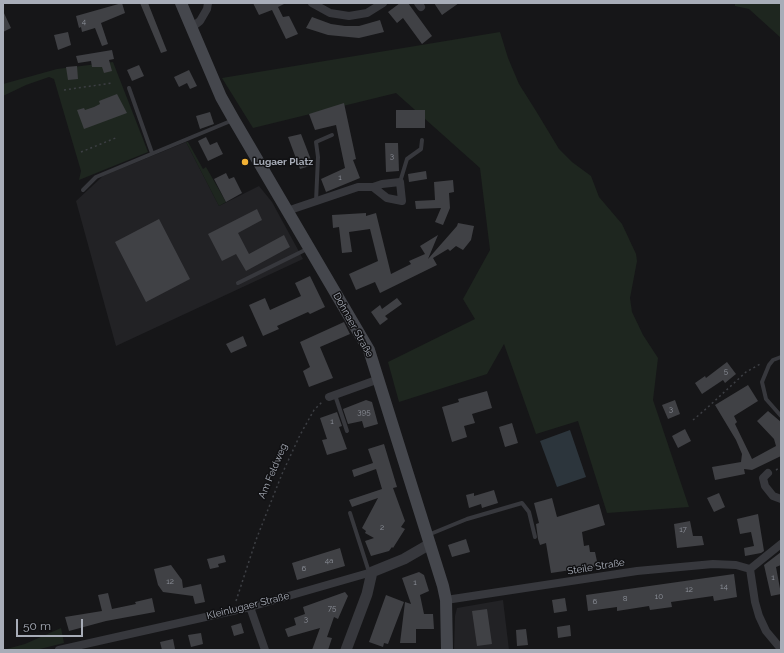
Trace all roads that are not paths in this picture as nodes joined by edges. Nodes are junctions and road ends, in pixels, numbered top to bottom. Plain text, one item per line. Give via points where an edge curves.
1 (181, 3) edge
2 (208, 3) edge
3 (312, 3) edge
4 (383, 3) edge
5 (191, 28) junction
6 (129, 88) dead end
7 (234, 120) junction
8 (332, 136) dead end
9 (422, 140) dead end
10 (152, 153) junction
11 (400, 182) junction
12 (373, 187) junction
13 (83, 190) dead end
14 (316, 202) junction
15 (287, 211) junction
16 (309, 248) junction
17 (238, 283) dead end
18 (781, 357) edge
19 (379, 379) junction
20 (332, 396) joint
21 (781, 416) edge
22 (347, 431) dead end
23 (768, 474) dead end
24 (781, 499) edge
25 (350, 513) dead end
26 (535, 537) dead end
27 (429, 539) junction
28 (781, 544) edge
29 (750, 569) junction
30 (371, 572) junction
31 (446, 600) junction
32 (250, 607) junction
33 (781, 649) edge
34 (59, 650) edge
35 (265, 650) edge
36 (346, 650) edge
37 (447, 650) edge

1 - 5 main road, Dohnaer Straße
2 - 5 street via 200,21
3 - 4 street via 330,13 350,16 367,14
5 - 7 main road, Dohnaer Straße via 221,97
6 - 10 lane
7 - 10 lane
7 - 15 main road, Dohnaer Straße
8 - 14 lane via 316,142
9 - 11 lane via 422,149 407,159
10 - 13 lane via 96,177
11 - 12 street
11 - 12 street via 402,202 387,198
12 - 14 street via 358,187
14 - 15 street
15 - 16 main road, Dohnaer Straße
16 - 17 lane
16 - 19 main road, Dohnaer Straße via 369,350
18 - 21 lane via 773,360 762,382 766,399
19 - 20 street
19 - 27 main road, Dohnaer Straße
20 - 22 lane
23 - 24 street via 763,478 765,486 773,496
25 - 30 lane
26 - 27 lane via 530,512 522,503 517,503 467,519
27 - 30 street, Kleinlugaer Straße via 404,559
27 - 31 main road, Dohnaer Straße
28 - 29 street
29 - 31 street, Steile Straße via 736,565 713,564 637,571
29 - 33 street via 759,616 766,631
30 - 32 street, Kleinlugaer Straße
30 - 36 street via 368,594
31 - 37 main road, Dohnaer Straße
32 - 34 street, Kleinlugaer Straße
32 - 35 street

